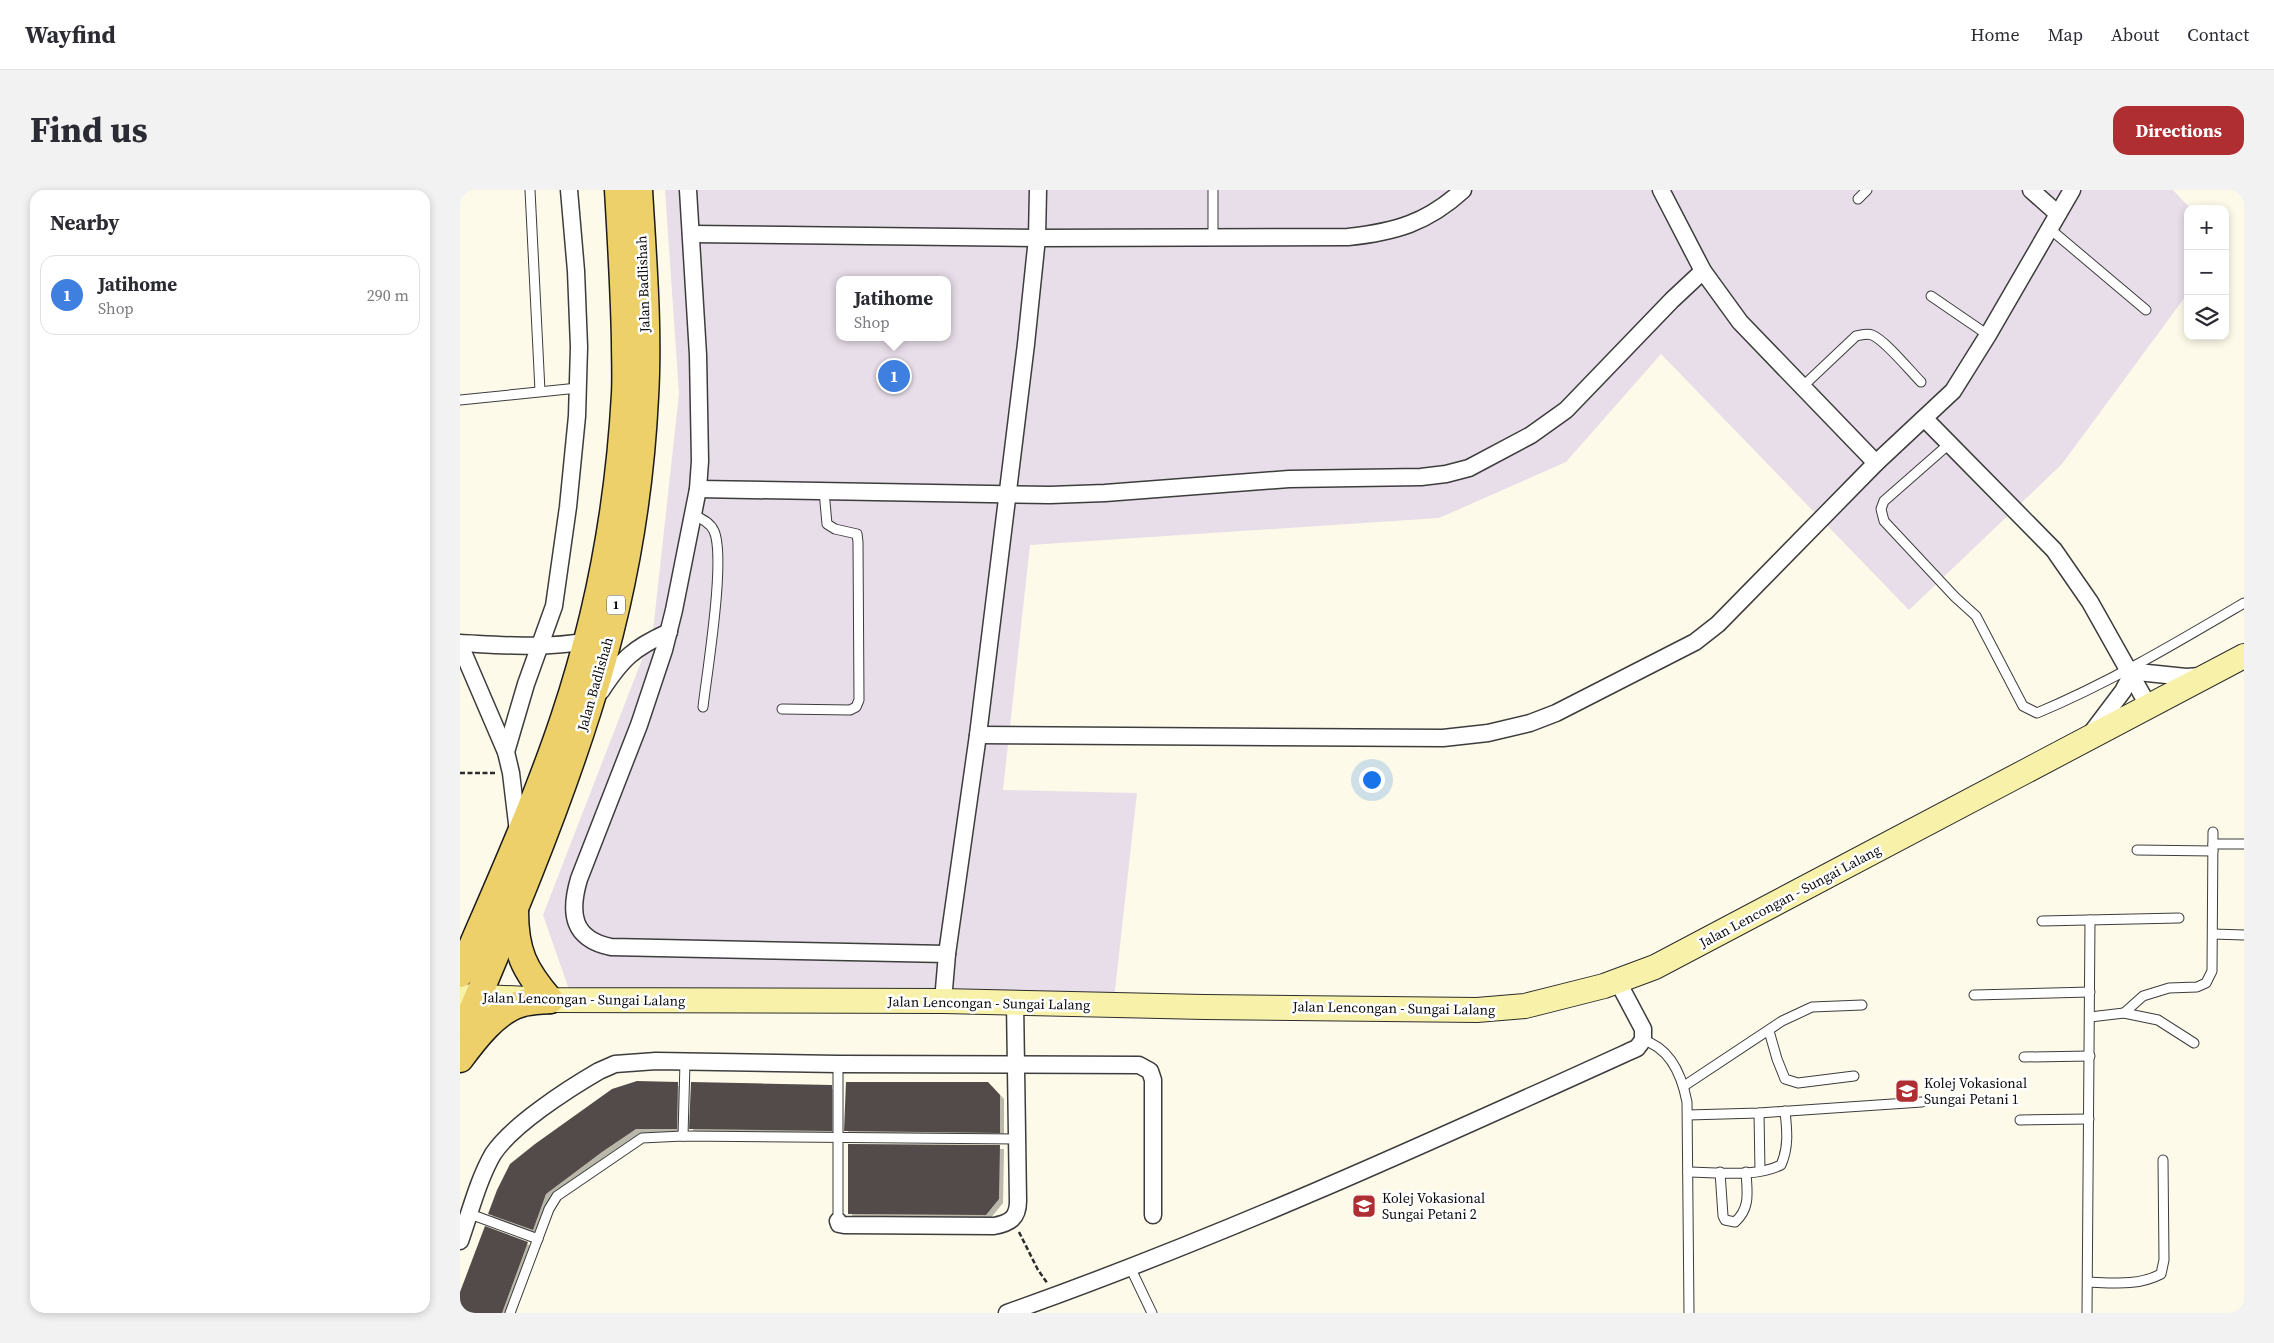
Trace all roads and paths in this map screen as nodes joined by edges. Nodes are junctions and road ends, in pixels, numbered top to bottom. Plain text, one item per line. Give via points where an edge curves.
1 (530, 190) edge
2 (570, 190) edge
3 (618, 190) edge
4 (639, 190) edge
5 (688, 190) edge
6 (1038, 190) edge
7 (1213, 190) edge
8 (1463, 190) edge
9 (1661, 190) edge
10 (1867, 190) edge
11 (2031, 190) edge
12 (2072, 190) edge
13 (1858, 199) dead end
14 (2058, 214) junction
15 (2050, 229) junction
16 (691, 234) junction
17 (1213, 237) junction
18 (1037, 238) junction
19 (1703, 270) junction
20 (1931, 296) dead end
21 (2146, 310) dead end
22 (1988, 334) junction
23 (1921, 382) dead end
24 (578, 388) junction
25 (1801, 388) junction
26 (540, 391) junction
27 (460, 400) edge
28 (1925, 419) junction
29 (1949, 444) junction
30 (1876, 464) junction
31 (698, 489) junction
32 (824, 491) junction
33 (1007, 493) junction
34 (693, 515) junction
35 (2244, 603) edge
36 (669, 632) junction
37 (587, 641) junction
38 (460, 644) edge
39 (541, 646) junction
40 (2244, 656) edge
41 (2130, 673) junction
42 (2207, 676) junction
43 (703, 707) dead end
44 (2149, 707) junction
45 (589, 708) junction
46 (782, 709) dead end
47 (978, 735) junction
48 (2084, 741) junction
49 (506, 752) junction
50 (460, 773) edge
51 (511, 773) junction
52 (2213, 832) dead end
53 (518, 837) junction
54 (2244, 844) edge
55 (2213, 848) junction
56 (2137, 850) dead end
57 (516, 902) junction
58 (2179, 918) dead end
59 (2090, 920) junction
60 (2042, 921) dead end
61 (2213, 934) junction
62 (2244, 935) edge
63 (947, 954) junction
64 (460, 974) edge
65 (1618, 982) junction
66 (2090, 992) junction
67 (1974, 995) dead end
68 (469, 996) edge
69 (550, 1000) junction
70 (943, 1001) junction
71 (1015, 1002) junction
72 (1862, 1005) dead end
73 (2124, 1013) junction
74 (2090, 1016) junction
75 (1768, 1031) junction
76 (460, 1039) edge
77 (1644, 1040) junction
78 (2194, 1043) dead end
79 (2090, 1056) junction
80 (2024, 1057) dead end
81 (460, 1059) edge
82 (685, 1062) junction
83 (838, 1064) junction
84 (1015, 1064) junction
85 (1854, 1076) dead end
86 (1684, 1086) junction
87 (1922, 1102) dead end
88 (1785, 1111) junction
89 (1758, 1113) junction
90 (1688, 1114) junction
91 (2089, 1119) junction
92 (2020, 1120) dead end
93 (683, 1136) junction
94 (838, 1137) junction
95 (1017, 1139) junction
96 (2163, 1160) dead end
97 (1760, 1171) junction
98 (1688, 1172) junction
99 (1720, 1172) junction
100 (1746, 1172) junction
101 (470, 1214) junction
102 (1153, 1215) dead end
103 (1013, 1219) junction
104 (838, 1221) joint
105 (538, 1239) junction
106 (460, 1241) edge
107 (1130, 1267) junction
108 (2088, 1282) junction
109 (1057, 1295) junction
110 (510, 1313) edge
111 (1007, 1313) edge
112 (1152, 1313) edge
113 (1689, 1313) edge
114 (2087, 1313) edge

1 - 26 lane
2 - 24 street via 576,271
3 - 37 main road, Jalan Badlishah / 1 via 624,286 625,393 616,485
4 - 45 main road, Jalan Badlishah / 1 via 644,291 644,406 636,488 622,576
5 - 16 street
6 - 18 street
7 - 17 lane
8 - 17 street via 1424,220 1378,234
9 - 19 street
10 - 13 lane
11 - 14 street
12 - 14 street
14 - 15 street
15 - 21 lane
15 - 22 street
16 - 18 street
16 - 31 street via 698,354
17 - 18 street
18 - 33 street
19 - 25 street via 1740,322
19 - 33 street via 1566,410 1531,435 1469,468 1421,477 1340,476 1105,493
20 - 22 lane
22 - 28 street via 1952,391
23 - 25 lane via 1881,342 1864,334 1856,336
24 - 26 lane
24 - 39 street via 557,591
25 - 30 street
26 - 27 lane
28 - 29 street
28 - 30 street
29 - 41 street via 2054,550 2090,602
29 - 41 lane via 1884,501 1880,509 1884,521 1976,616 2023,706 2037,713
30 - 47 street via 1725,617 1695,642 1530,724 1443,738
31 - 32 street
31 - 34 street
32 - 33 street
32 - 46 lane via 827,524 857,534 858,700 856,707 850,710
33 - 47 street
34 - 36 street
34 - 43 lane via 703,518 713,530 718,548
35 - 41 lane
36 - 45 street via 642,644 617,666
36 - 63 street via 639,725 578,879 573,903 578,927 595,942 612,947
37 - 39 street
37 - 53 main road, Jalan Badlishah / 1 via 564,718
38 - 39 street
38 - 49 street
39 - 49 street
40 - 42 street, Jalan Lencongan - Sungai Lalang
41 - 42 street
41 - 44 street
41 - 48 street via 2114,704
42 - 44 street, Jalan Lencongan - Sungai Lalang
44 - 48 street, Jalan Lencongan - Sungai Lalang
45 - 57 main road, Jalan Badlishah / 1
47 - 63 street
48 - 65 street, Jalan Lencongan - Sungai Lalang via 1689,950
49 - 51 street
50 - 51 path
51 - 53 street
52 - 55 lane
53 - 64 main road, Jalan Badlishah / 1
54 - 55 lane
55 - 56 lane
55 - 61 lane
57 - 68 main road, Jalan Badlishah / 1
57 - 69 main road via 515,926 520,954 532,979
58 - 59 lane
59 - 60 lane
59 - 66 lane
61 - 62 lane
61 - 73 lane via 2212,971 2206,982 2198,987 2169,988 2143,996
63 - 70 street
65 - 71 street, Jalan Lencongan - Sungai Lalang via 1525,1006 1493,1010
65 - 77 street via 1643,1029
66 - 67 lane
66 - 74 lane
68 - 69 street, Jalan Lencongan - Sungai Lalang
68 - 76 main road, Jalan Badlishah / 1
69 - 70 street, Jalan Lencongan - Sungai Lalang
69 - 81 main road via 520,1004 505,1011
70 - 71 street, Jalan Lencongan - Sungai Lalang
71 - 84 street
72 - 75 lane via 1812,1006
73 - 74 lane
73 - 78 lane via 2158,1020
74 - 79 lane
75 - 85 lane via 1786,1079 1798,1083
75 - 86 lane
77 - 86 lane via 1657,1044 1669,1056
77 - 107 street via 1638,1048 1352,1177
79 - 80 lane
79 - 91 lane
82 - 83 street
82 - 93 lane
82 - 101 street via 614,1064 584,1079 518,1127 500,1145 486,1170
83 - 84 street
83 - 94 lane
84 - 95 street
84 - 102 street via 1139,1065 1150,1072 1153,1080
86 - 90 lane
87 - 88 lane
88 - 89 lane
88 - 97 lane via 1786,1154 1781,1166
89 - 90 lane
89 - 97 lane
90 - 98 lane
91 - 92 lane
91 - 108 lane
93 - 94 lane
93 - 105 lane via 642,1138 569,1187 553,1202
94 - 95 lane
94 - 104 lane
95 - 103 street via 1018,1211
96 - 108 lane via 2164,1260 2161,1274 2133,1284
97 - 100 lane
98 - 99 lane
98 - 113 lane
99 - 100 lane
99 - 100 lane via 1723,1216 1725,1220 1735,1222 1748,1202
101 - 105 lane
101 - 106 street
103 - 104 street via 994,1226 844,1225
103 - 109 path via 1038,1270
105 - 110 lane
107 - 109 street
107 - 112 lane
108 - 114 lane
109 - 111 street

